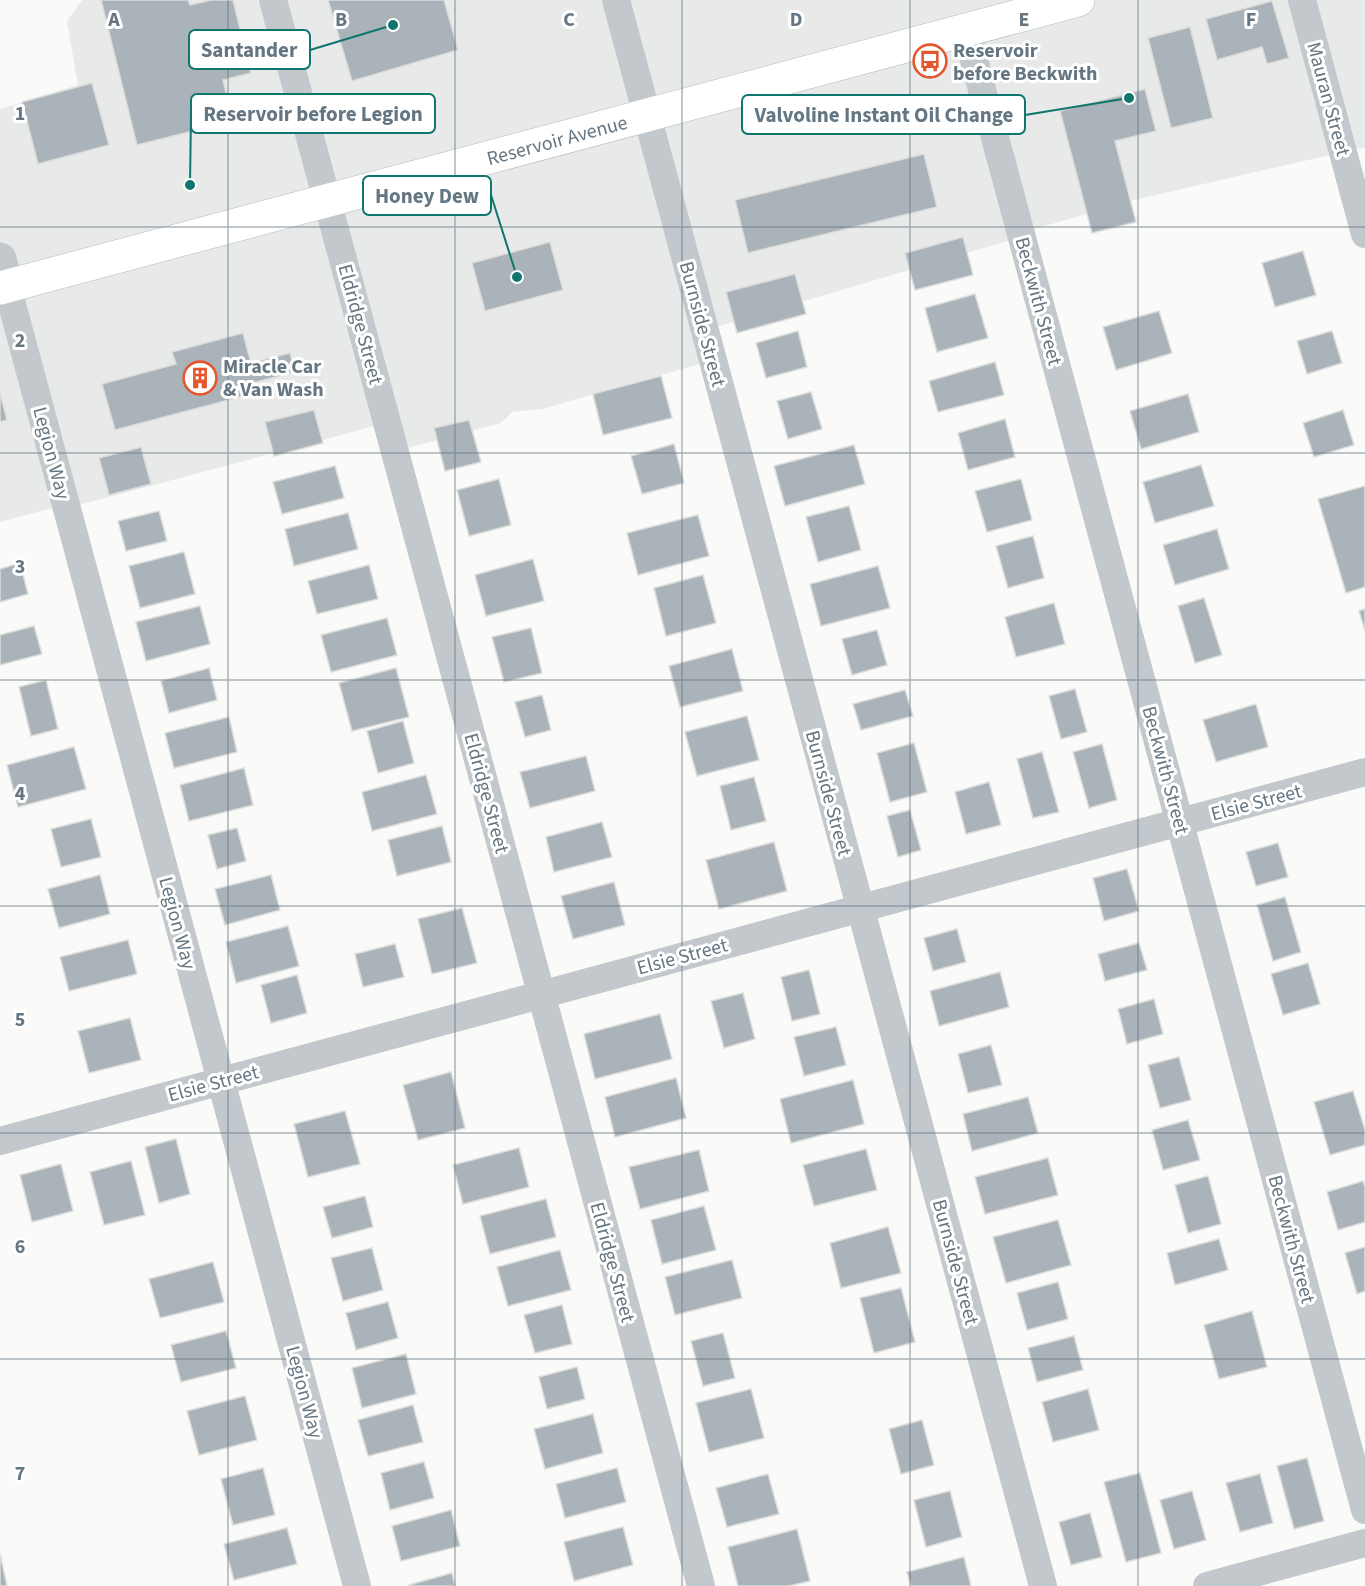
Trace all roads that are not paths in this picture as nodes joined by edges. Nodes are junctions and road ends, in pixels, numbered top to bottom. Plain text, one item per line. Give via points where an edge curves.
1 (273, 0) edge
2 (616, 0) edge
3 (1078, 0) edge
4 (1302, 0) edge
5 (966, 30) junction
6 (647, 115) junction
7 (327, 201) junction
8 (1365, 234) edge
9 (2, 278) edge
10 (1365, 772) edge
11 (1180, 822) junction
12 (860, 908) junction
13 (541, 995) junction
14 (221, 1081) junction
15 (0, 1141) edge
16 (1365, 1510) edge
17 (1365, 1543) edge
18 (357, 1586) edge
19 (701, 1586) edge
20 (1043, 1586) edge
21 (1207, 1586) edge

1 - 7 street, Eldridge Street
2 - 6 street, Burnside Street
3 - 5 main road, Reservoir Avenue
4 - 8 street, Mauran Street
5 - 6 main road, Reservoir Avenue
5 - 11 street, Beckwith Street
6 - 7 main road, Reservoir Avenue
6 - 12 street, Burnside Street
7 - 9 main road, Reservoir Avenue
7 - 13 street, Eldridge Street
9 - 14 street, Legion Way
10 - 11 street, Elsie Street
11 - 12 street, Elsie Street
11 - 16 street, Beckwith Street
12 - 13 street, Elsie Street
12 - 20 street, Burnside Street
13 - 14 street, Elsie Street
13 - 19 street, Eldridge Street
14 - 15 street, Elsie Street
14 - 18 street, Legion Way
17 - 21 street

